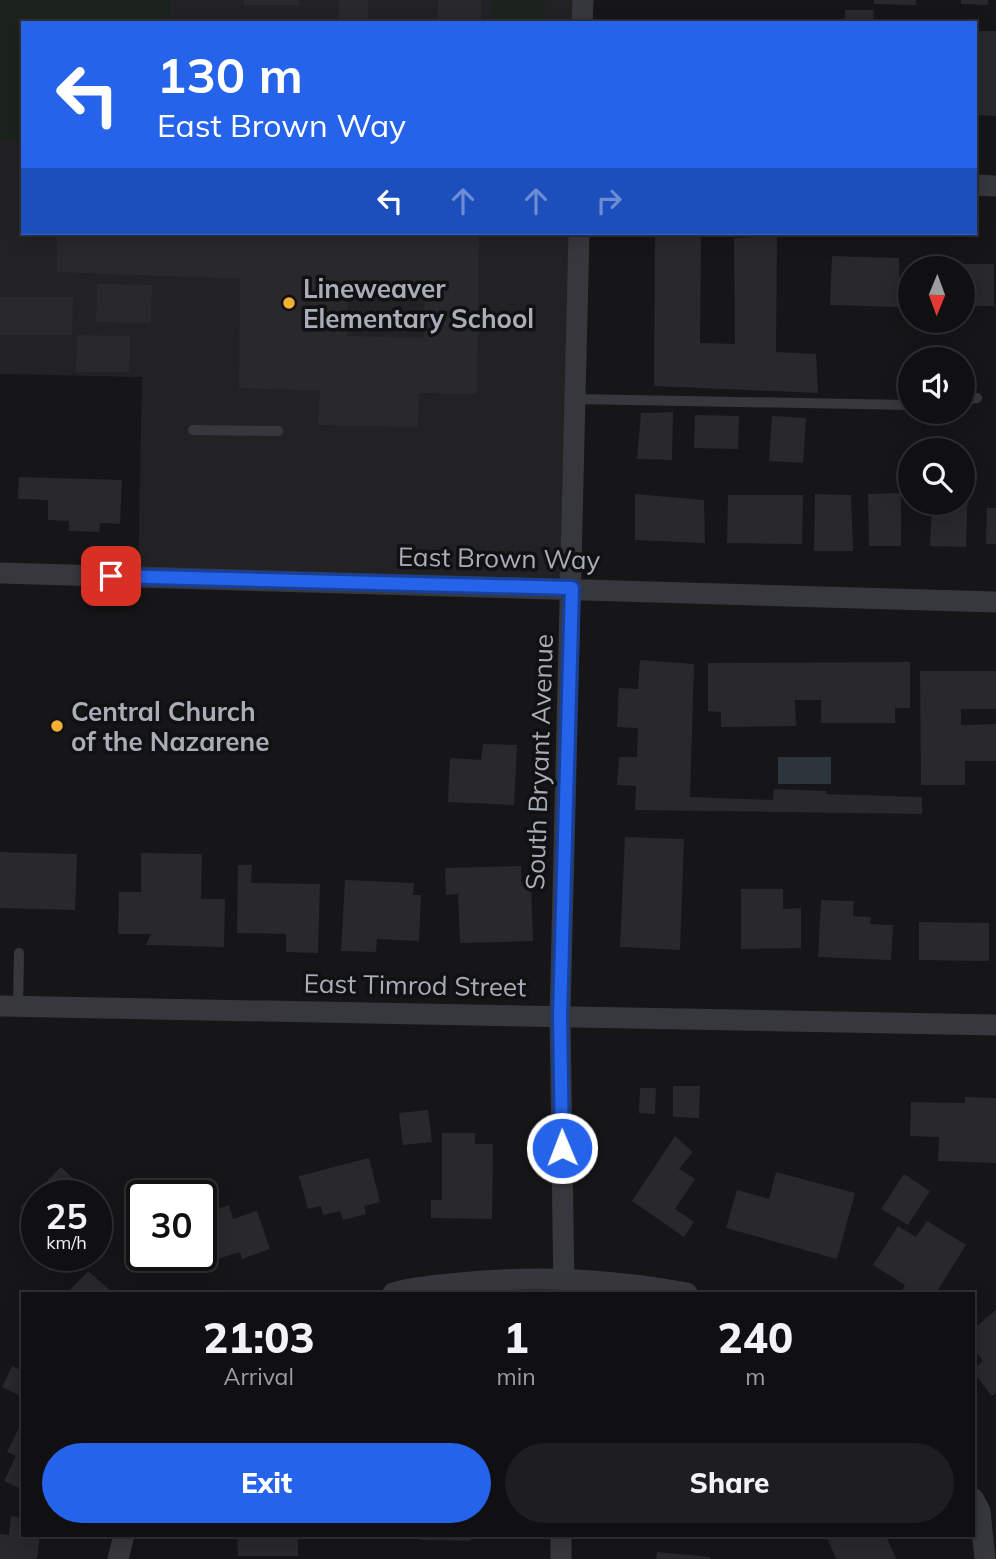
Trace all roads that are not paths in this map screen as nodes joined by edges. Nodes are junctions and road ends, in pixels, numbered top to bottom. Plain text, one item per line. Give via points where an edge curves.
1 (583, 0) edge
2 (582, 21) edge
3 (977, 185) edge
4 (996, 186) edge
5 (579, 235) edge
6 (575, 399) junction
7 (898, 405) edge
8 (193, 430) dead end
9 (278, 431) dead end
10 (0, 573) edge
11 (572, 588) junction
12 (996, 602) edge
13 (19, 953) dead end
14 (9, 1006) edge
15 (560, 1015) junction
16 (996, 1025) edge
17 (564, 1287) edge
18 (396, 1292) edge
19 (682, 1292) edge
20 (975, 1502) edge
21 (124, 1537) edge
22 (561, 1537) edge
23 (118, 1559) edge
24 (561, 1559) edge
25 (985, 1559) edge

1 - 2 street
3 - 4 street
5 - 6 street, South Bryant Avenue
6 - 7 lane
6 - 11 street, South Bryant Avenue
8 - 9 lane
10 - 11 street, East Brown Way
11 - 12 street, East Brown Way
11 - 15 street, South Bryant Avenue
13 - 14 lane
14 - 15 street, East Timrod Street
15 - 16 street, East Timrod Street
15 - 17 street, South Bryant Avenue
17 - 18 street via 481,1280
17 - 19 street via 654,1287
20 - 25 street
21 - 23 street
22 - 24 street

